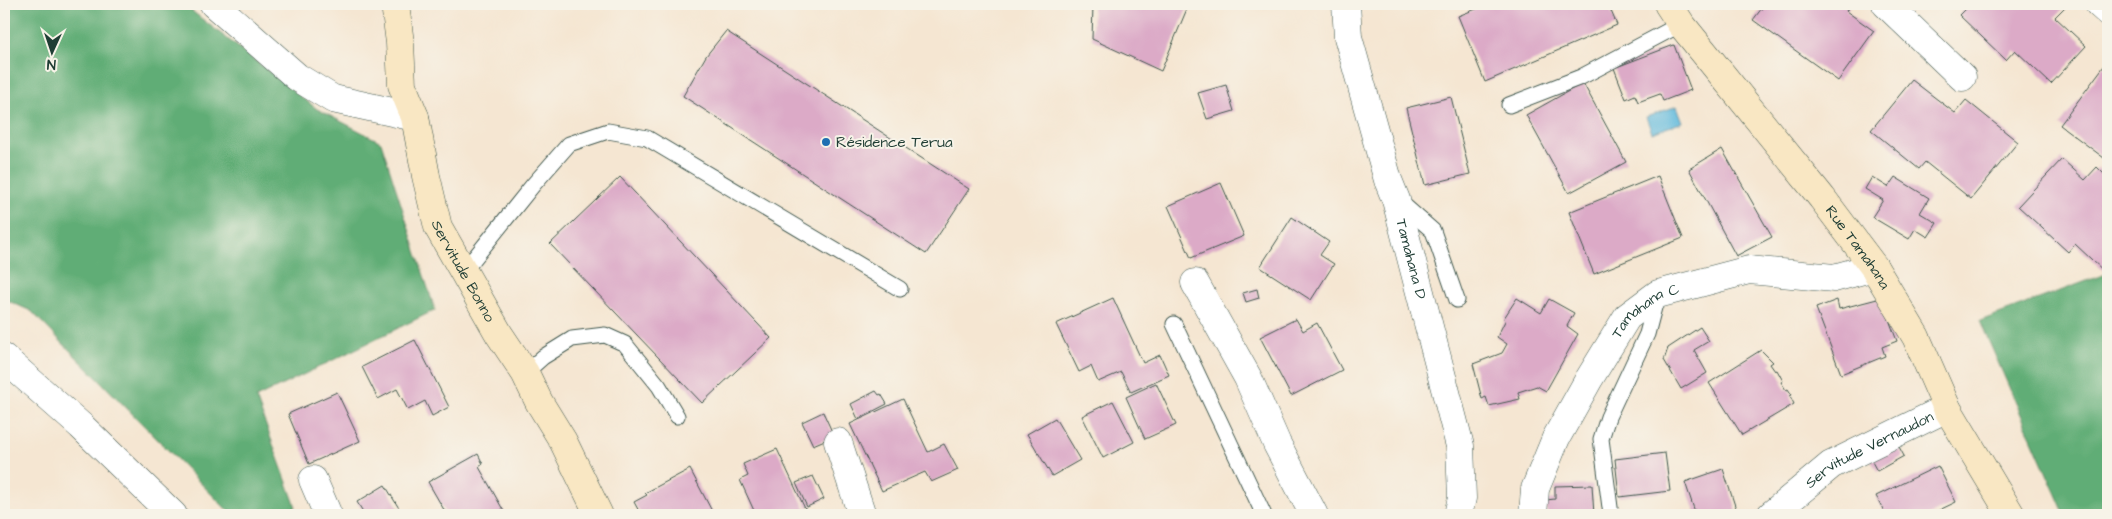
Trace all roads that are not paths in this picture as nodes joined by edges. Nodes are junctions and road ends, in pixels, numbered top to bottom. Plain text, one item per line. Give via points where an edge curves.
1 (214, 4) edge
2 (395, 4) edge
3 (1346, 4) edge
4 (1886, 4) edge
5 (2099, 4) edge
6 (2108, 12) edge
7 (1674, 14) edge
8 (1962, 77) dead end
9 (1509, 105) dead end
10 (415, 117) junction
11 (1396, 200) junction
12 (1874, 267) junction
13 (464, 272) junction
14 (1195, 283) dead end
15 (900, 289) dead end
16 (1658, 294) junction
17 (1457, 300) dead end
18 (1174, 324) dead end
19 (4, 358) edge
20 (525, 373) junction
21 (1947, 408) junction
22 (677, 416) dead end
23 (838, 442) dead end
24 (313, 480) dead end
25 (173, 515) edge
26 (328, 515) edge
27 (599, 515) edge
28 (862, 515) edge
29 (1264, 515) edge
30 (1314, 515) edge
31 (1458, 515) edge
32 (1533, 515) edge
33 (1611, 515) edge
34 (1771, 515) edge
35 (2011, 515) edge

1 - 10 street via 297,77 333,99
2 - 10 street, Servitude Bonno via 402,85
3 - 11 street, Tamahana D via 1348,37
4 - 8 street
5 - 6 street
7 - 9 lane via 1581,77
7 - 12 street, Rue Tamahana
10 - 13 street, Servitude Bonno via 438,227
11 - 17 lane via 1433,231
11 - 31 street, Tamahana D via 1460,446 1462,498
12 - 16 street, Tamahana C via 1834,278 1749,270
12 - 21 street, Rue Tamahana via 1916,337
13 - 15 lane via 569,144 608,131 648,138
13 - 20 street, Servitude Bonno
14 - 30 street via 1248,378
16 - 32 street, Tamahana C via 1627,317 1589,379 1556,438 1535,489
16 - 33 lane via 1647,334 1601,439
18 - 29 lane
19 - 25 street via 81,426
20 - 22 lane via 572,339 605,335 625,344
20 - 27 street, Servitude Bonno
21 - 34 street, Servitude Vernaudon via 1831,465
21 - 35 street, Rue Tamahana
23 - 28 street
24 - 26 street

